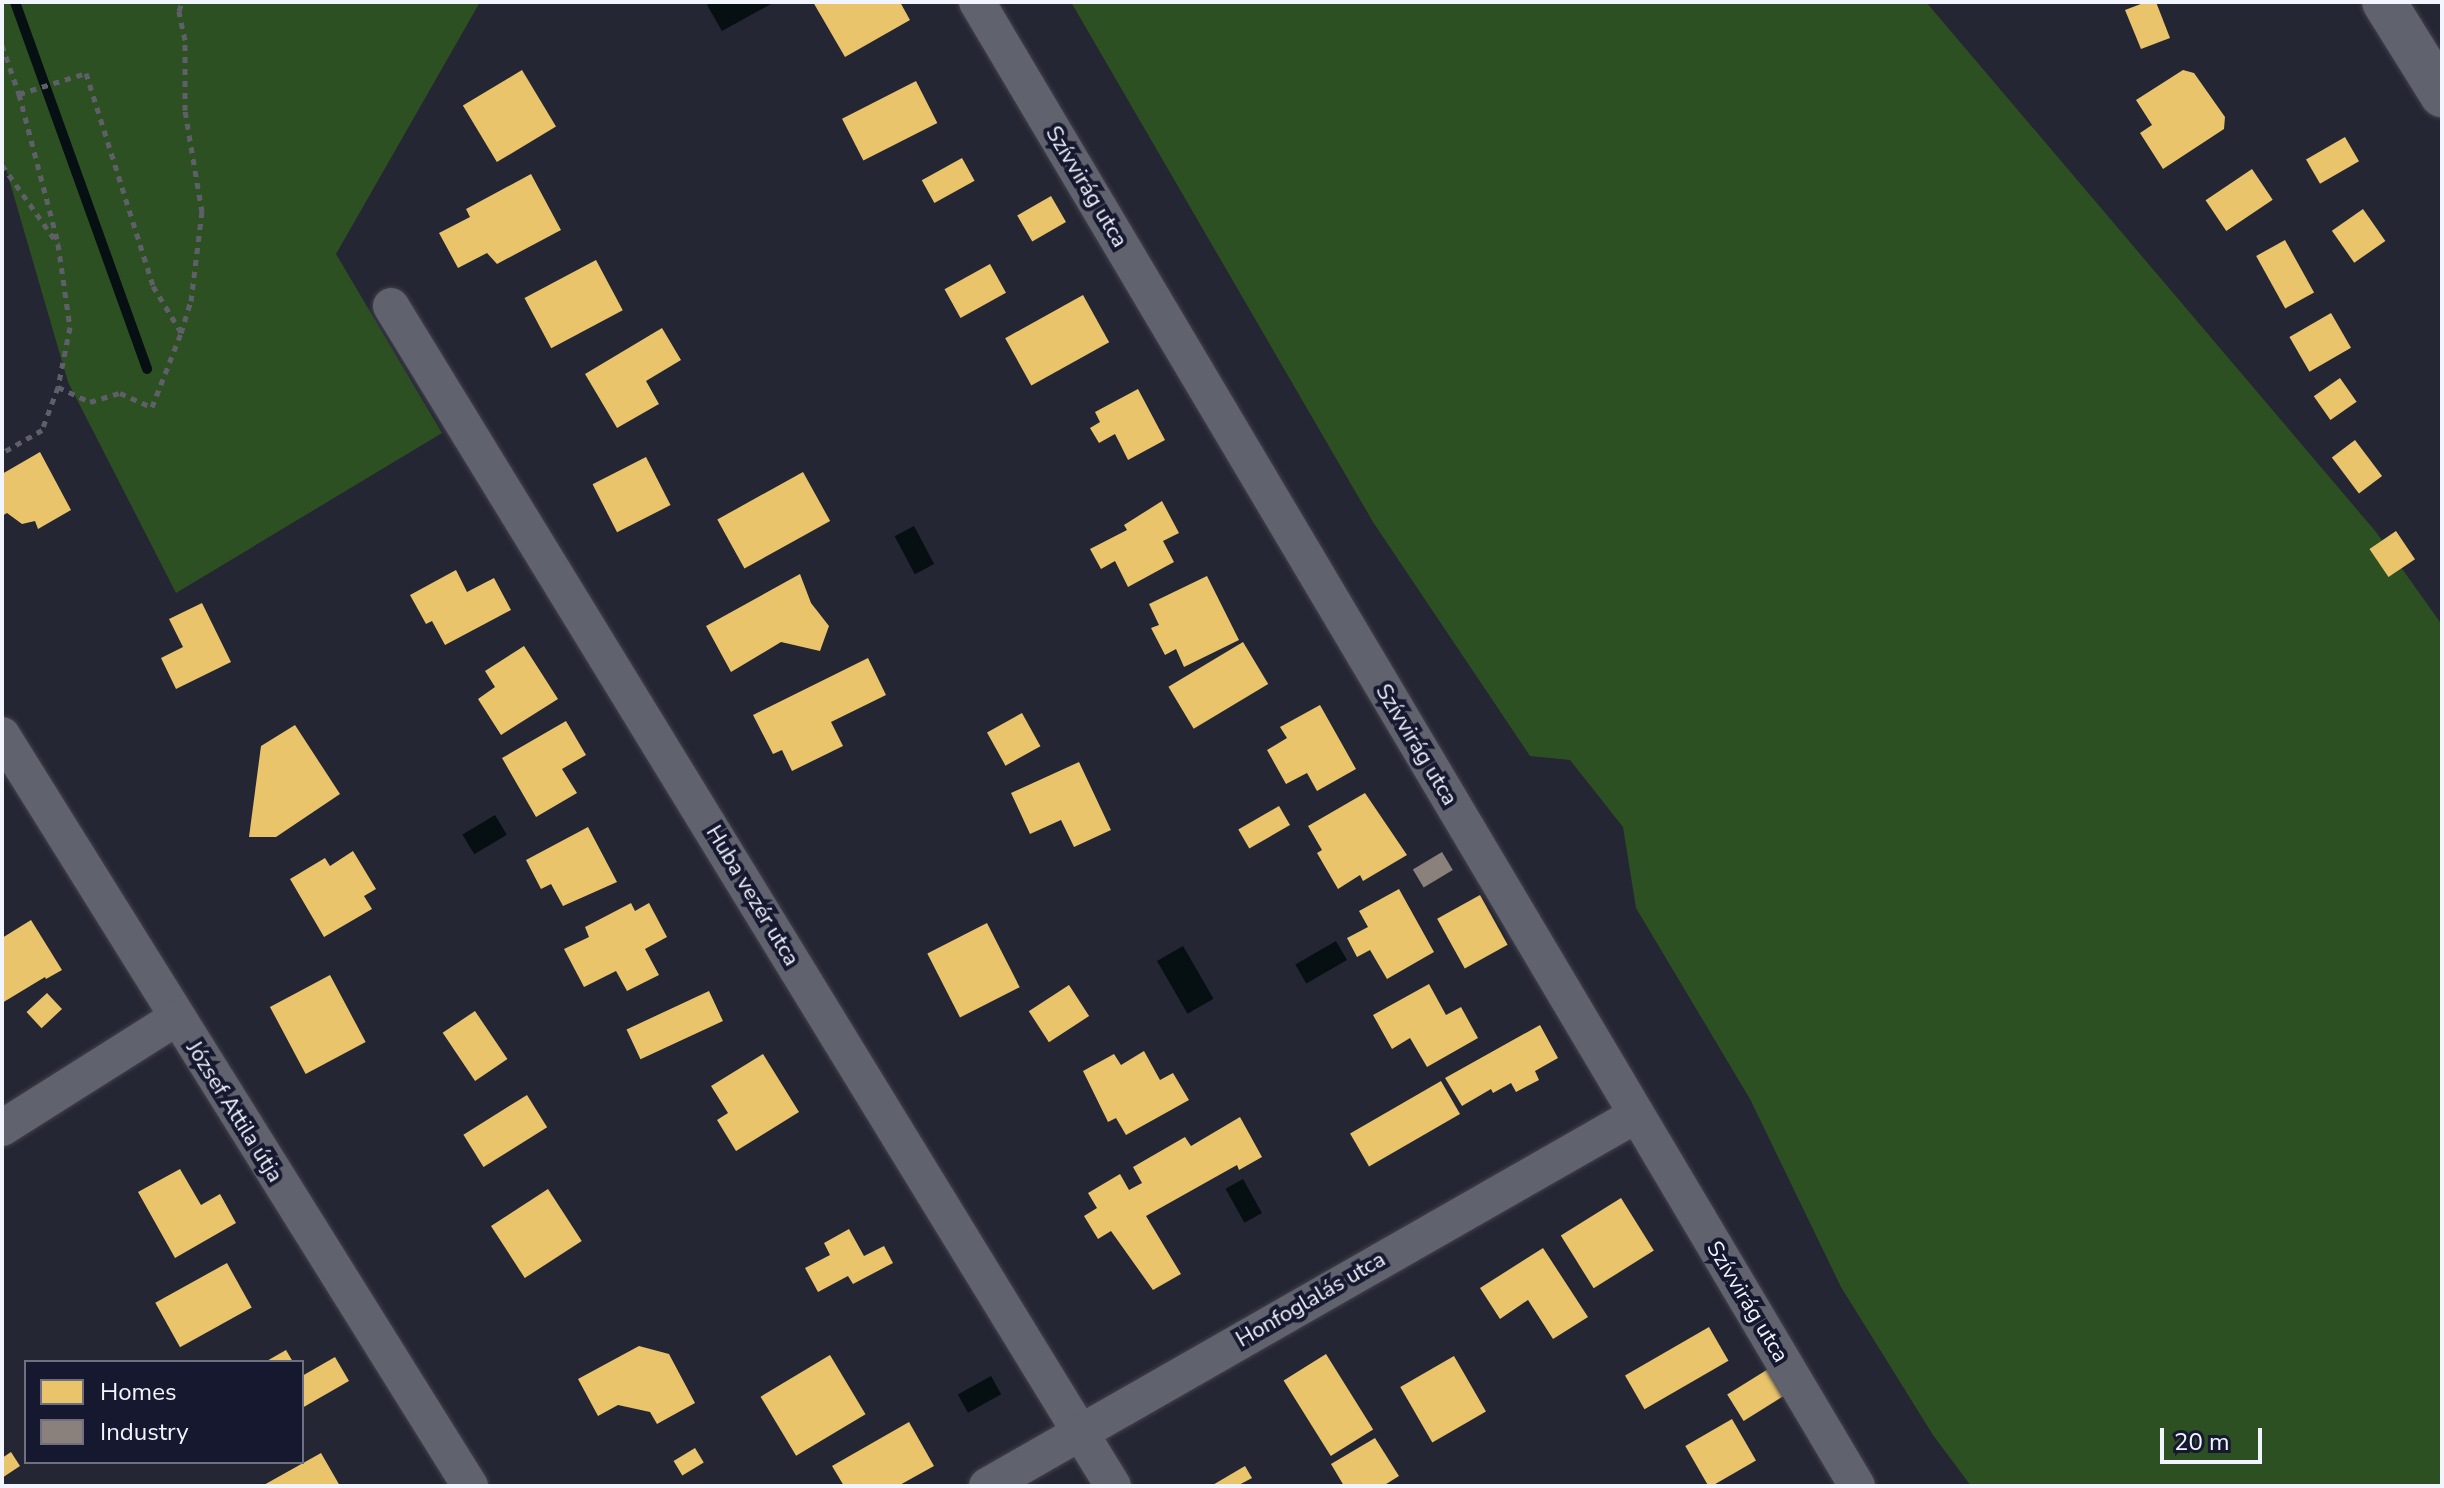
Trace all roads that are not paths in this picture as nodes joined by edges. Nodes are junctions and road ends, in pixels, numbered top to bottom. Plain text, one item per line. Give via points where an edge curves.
1 (977, 2) edge
2 (2384, 2) edge
3 (2442, 95) edge
4 (391, 306) dead end
5 (2, 735) edge
6 (176, 1018) junction
7 (1636, 1115) junction
8 (2, 1128) edge
9 (1080, 1431) junction
10 (470, 1486) edge
11 (987, 1486) edge
12 (1113, 1486) edge
13 (1857, 1486) edge

1 - 7 street, Szívvirág utca
2 - 3 main road
4 - 9 street, Huba vezér utca
5 - 6 street, József Attila útja
6 - 8 street
6 - 10 street, József Attila útja
7 - 9 street, Honfoglalás utca
7 - 13 street, Szívvirág utca
9 - 11 street, Honfoglalás utca
9 - 12 street, Huba vezér utca

